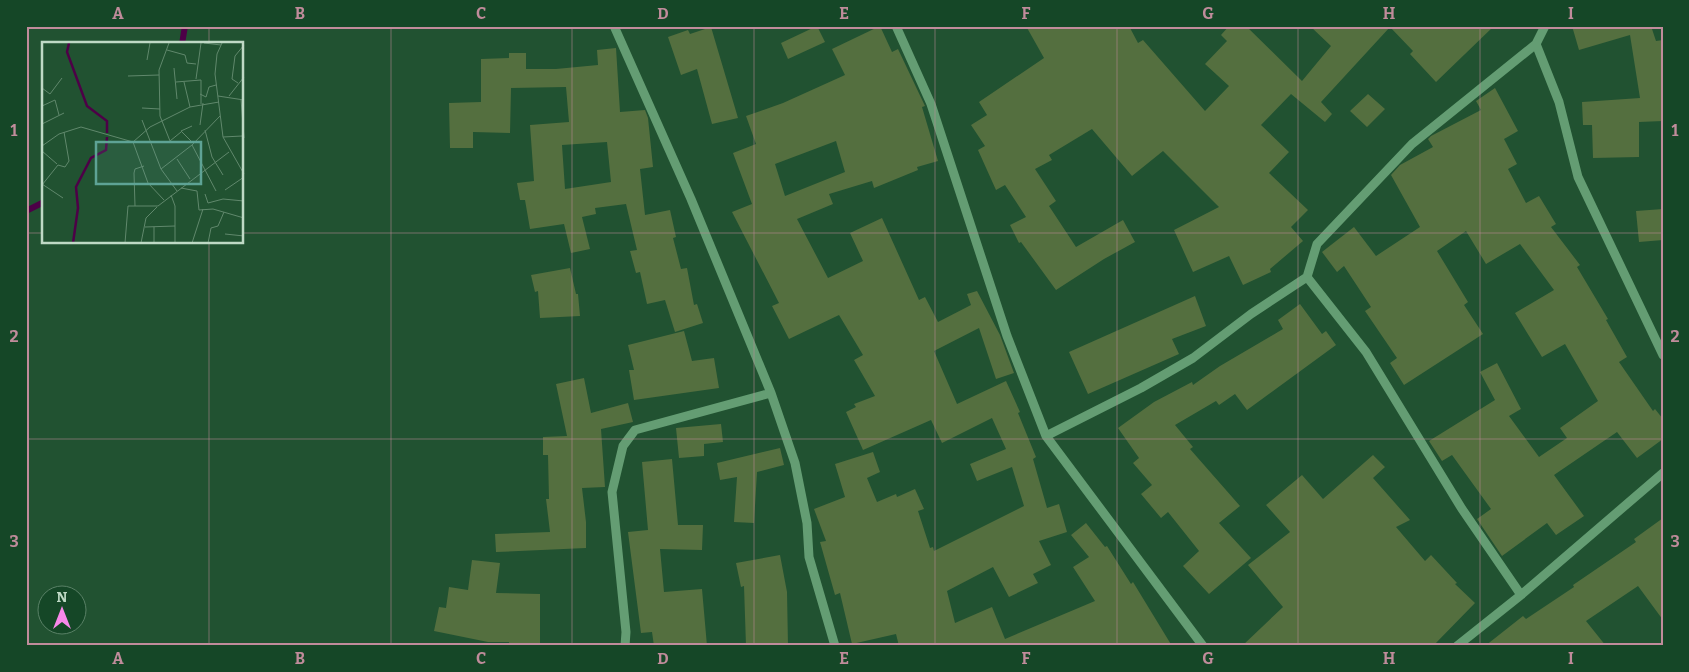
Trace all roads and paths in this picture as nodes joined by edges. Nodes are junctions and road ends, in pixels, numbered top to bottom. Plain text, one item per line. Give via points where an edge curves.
1 (614, 26) edge
2 (896, 26) edge
3 (1545, 26) edge
4 (1536, 44) junction
5 (1307, 277) junction
6 (1663, 355) edge
7 (771, 393) junction
8 (1046, 436) junction
9 (1663, 473) edge
10 (1521, 595) junction
11 (625, 646) edge
12 (835, 646) edge
13 (1203, 646) edge
14 (1457, 646) edge

1 - 7 street via 691,199
2 - 8 street via 931,104 1007,336
3 - 4 street
4 - 5 street via 1412,144 1317,244
4 - 6 street via 1559,102 1578,177
5 - 8 street via 1193,358
5 - 10 street via 1366,352 1462,509
7 - 11 street via 635,430 623,446 612,492
7 - 12 street via 795,463 809,557
8 - 13 street
9 - 10 street
10 - 14 street

